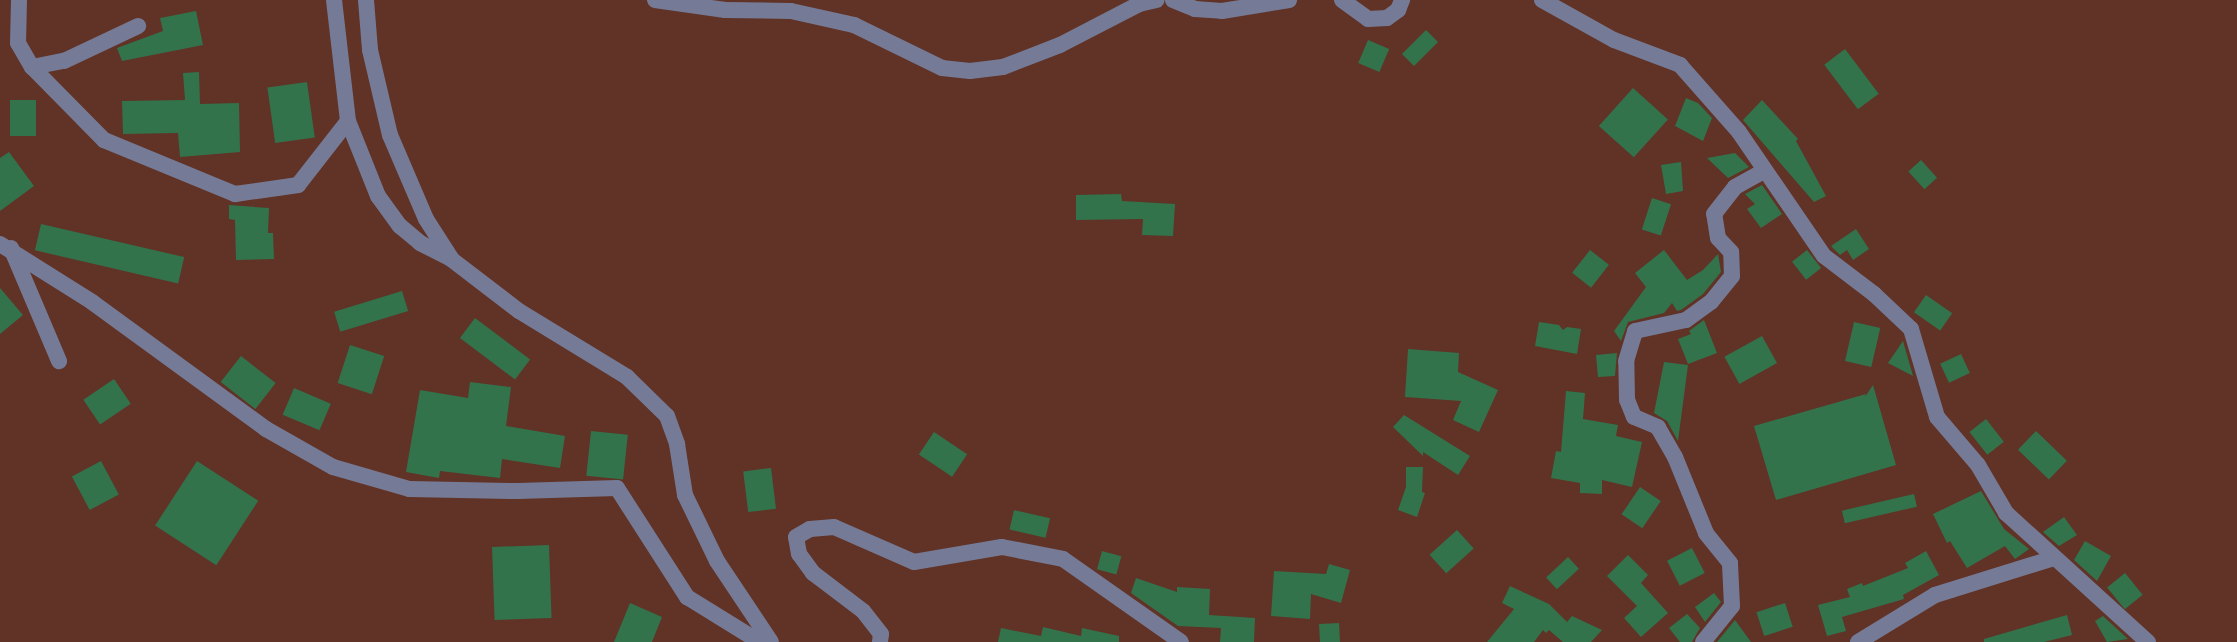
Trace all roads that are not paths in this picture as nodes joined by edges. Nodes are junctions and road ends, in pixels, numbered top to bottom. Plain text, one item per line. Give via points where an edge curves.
1 (19, 0) edge
2 (334, 0) edge
3 (366, 0) edge
4 (655, 0) edge
5 (1157, 0) edge
6 (1173, 0) edge
7 (1289, 0) edge
8 (1342, 0) edge
9 (1402, 0) edge
10 (1542, 0) edge
11 (138, 26) dead end
12 (32, 67) junction
13 (348, 121) junction
14 (1764, 171) junction
15 (6, 246) edge
16 (451, 259) junction
17 (59, 361) dead end
18 (2054, 558) junction
19 (760, 642) edge
20 (771, 642) edge
21 (880, 642) edge
22 (1181, 642) edge
23 (1703, 642) edge
24 (1858, 642) edge
25 (2148, 642) edge

1 - 12 street via 18,43
2 - 13 street
3 - 16 street via 370,50 390,135 426,219
4 - 5 street via 828,19 854,25 942,68 970,71 1032,56
6 - 7 street via 1222,11
8 - 9 street via 1368,19 1387,18
10 - 14 street via 1614,40 1680,65 1739,132
11 - 12 street via 64,61
12 - 13 street via 104,140 235,194 298,185
13 - 16 street via 378,196 400,226
14 - 18 street via 1824,256 1911,329 1937,417 1978,465 2006,513
14 - 23 street via 1735,187 1714,214 1718,238 1731,252 1732,276 1711,302 1686,320 1635,331 1626,361 1627,400 1634,417 1658,427 1706,533 1730,563 1732,606
15 - 17 street
15 - 19 street via 266,429 333,467 409,489 617,488 687,597
16 - 20 street via 519,311 627,377 667,416 685,495 717,561
18 - 24 street via 1935,595
18 - 25 street
21 - 22 street via 881,634 863,611 813,573 799,554 796,537 810,529 834,527 914,562 1002,547 1063,559

